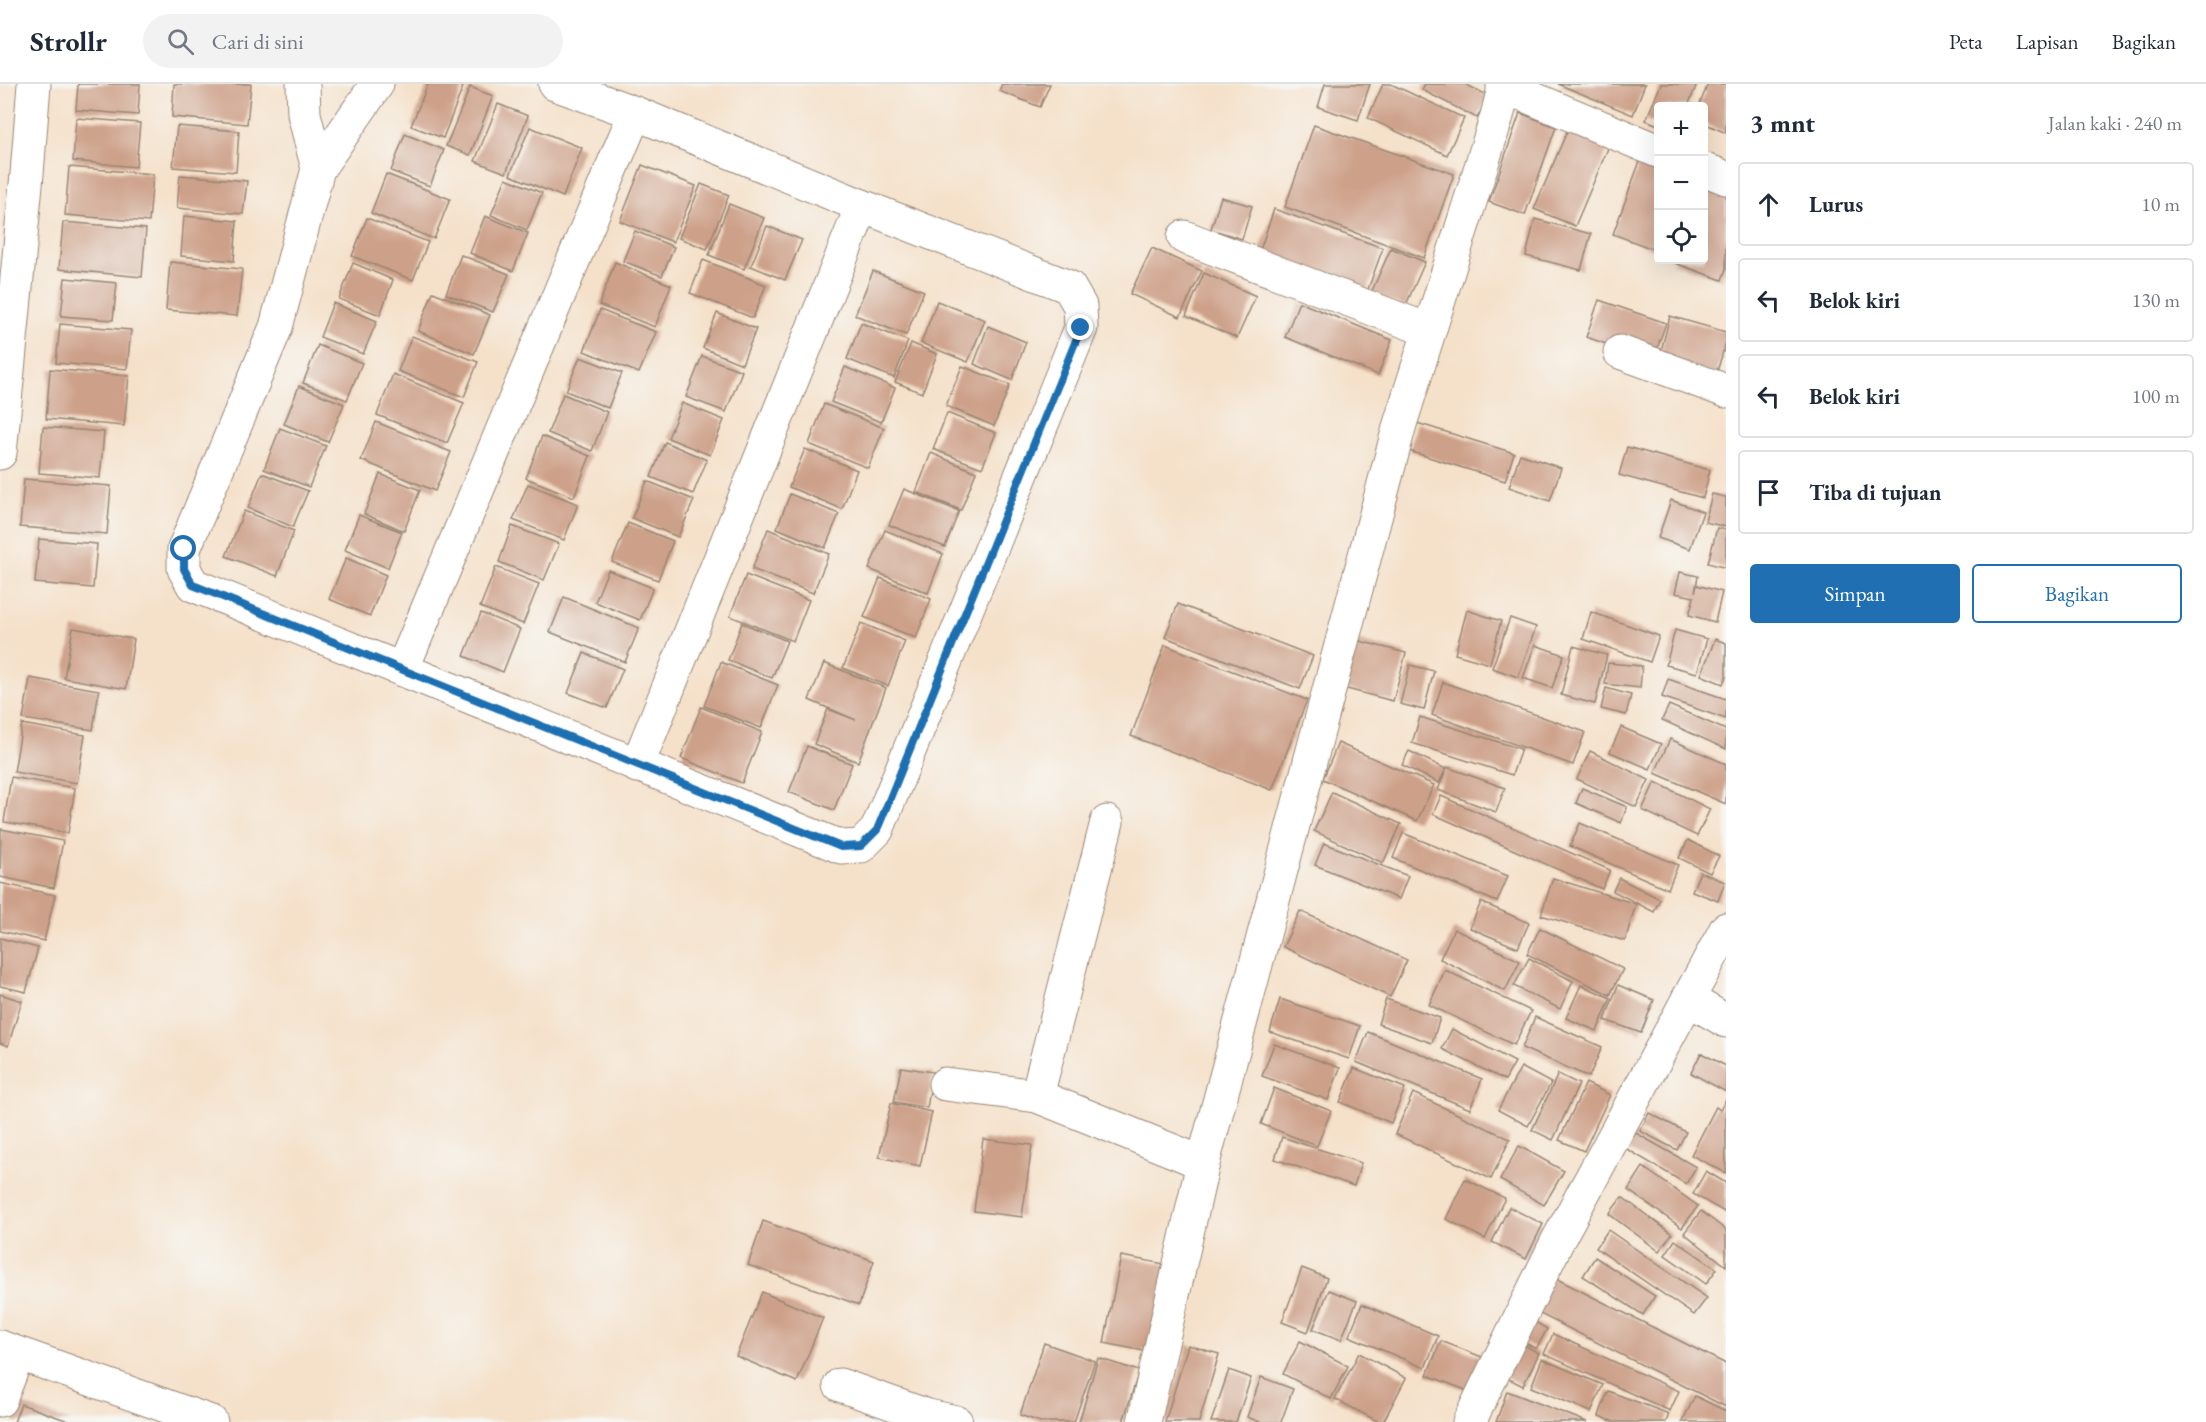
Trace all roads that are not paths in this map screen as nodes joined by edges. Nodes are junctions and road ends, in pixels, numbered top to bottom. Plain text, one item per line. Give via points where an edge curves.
1 (34, 84) edge
2 (303, 84) edge
3 (377, 84) edge
4 (555, 84) edge
5 (1504, 85) edge
6 (635, 113) junction
7 (1654, 149) edge
8 (318, 169) junction
9 (1708, 171) edge
10 (1726, 178) edge
11 (862, 206) junction
12 (1184, 237) dead end
13 (1428, 330) junction
14 (1620, 352) dead end
15 (1726, 391) edge
16 (0, 453) edge
17 (402, 670) junction
18 (638, 766) junction
19 (1107, 822) dead end
20 (1726, 928) edge
21 (1688, 999) junction
22 (1726, 1021) edge
23 (945, 1084) dead end
24 (1037, 1096) junction
25 (1203, 1163) junction
26 (9, 1350) edge
27 (840, 1384) dead end
28 (0, 1400) edge
29 (211, 1422) edge
30 (956, 1422) edge
31 (1144, 1422) edge
32 (1469, 1422) edge

1 - 16 street
2 - 8 street via 304,114
3 - 8 street
4 - 6 street
5 - 7 street
5 - 13 street
6 - 11 street
6 - 17 street
8 - 17 street via 276,327 184,549 184,569 193,585
9 - 10 street
11 - 18 street
11 - 18 street via 1069,287 1080,306 1081,328 877,830 861,846 841,847
12 - 13 street
13 - 25 street
14 - 15 street
17 - 18 street
19 - 24 street
20 - 21 street
21 - 22 street
21 - 32 street via 1558,1240
23 - 24 street
24 - 25 street
25 - 31 street
26 - 28 street
26 - 29 street
27 - 30 street via 927,1416

